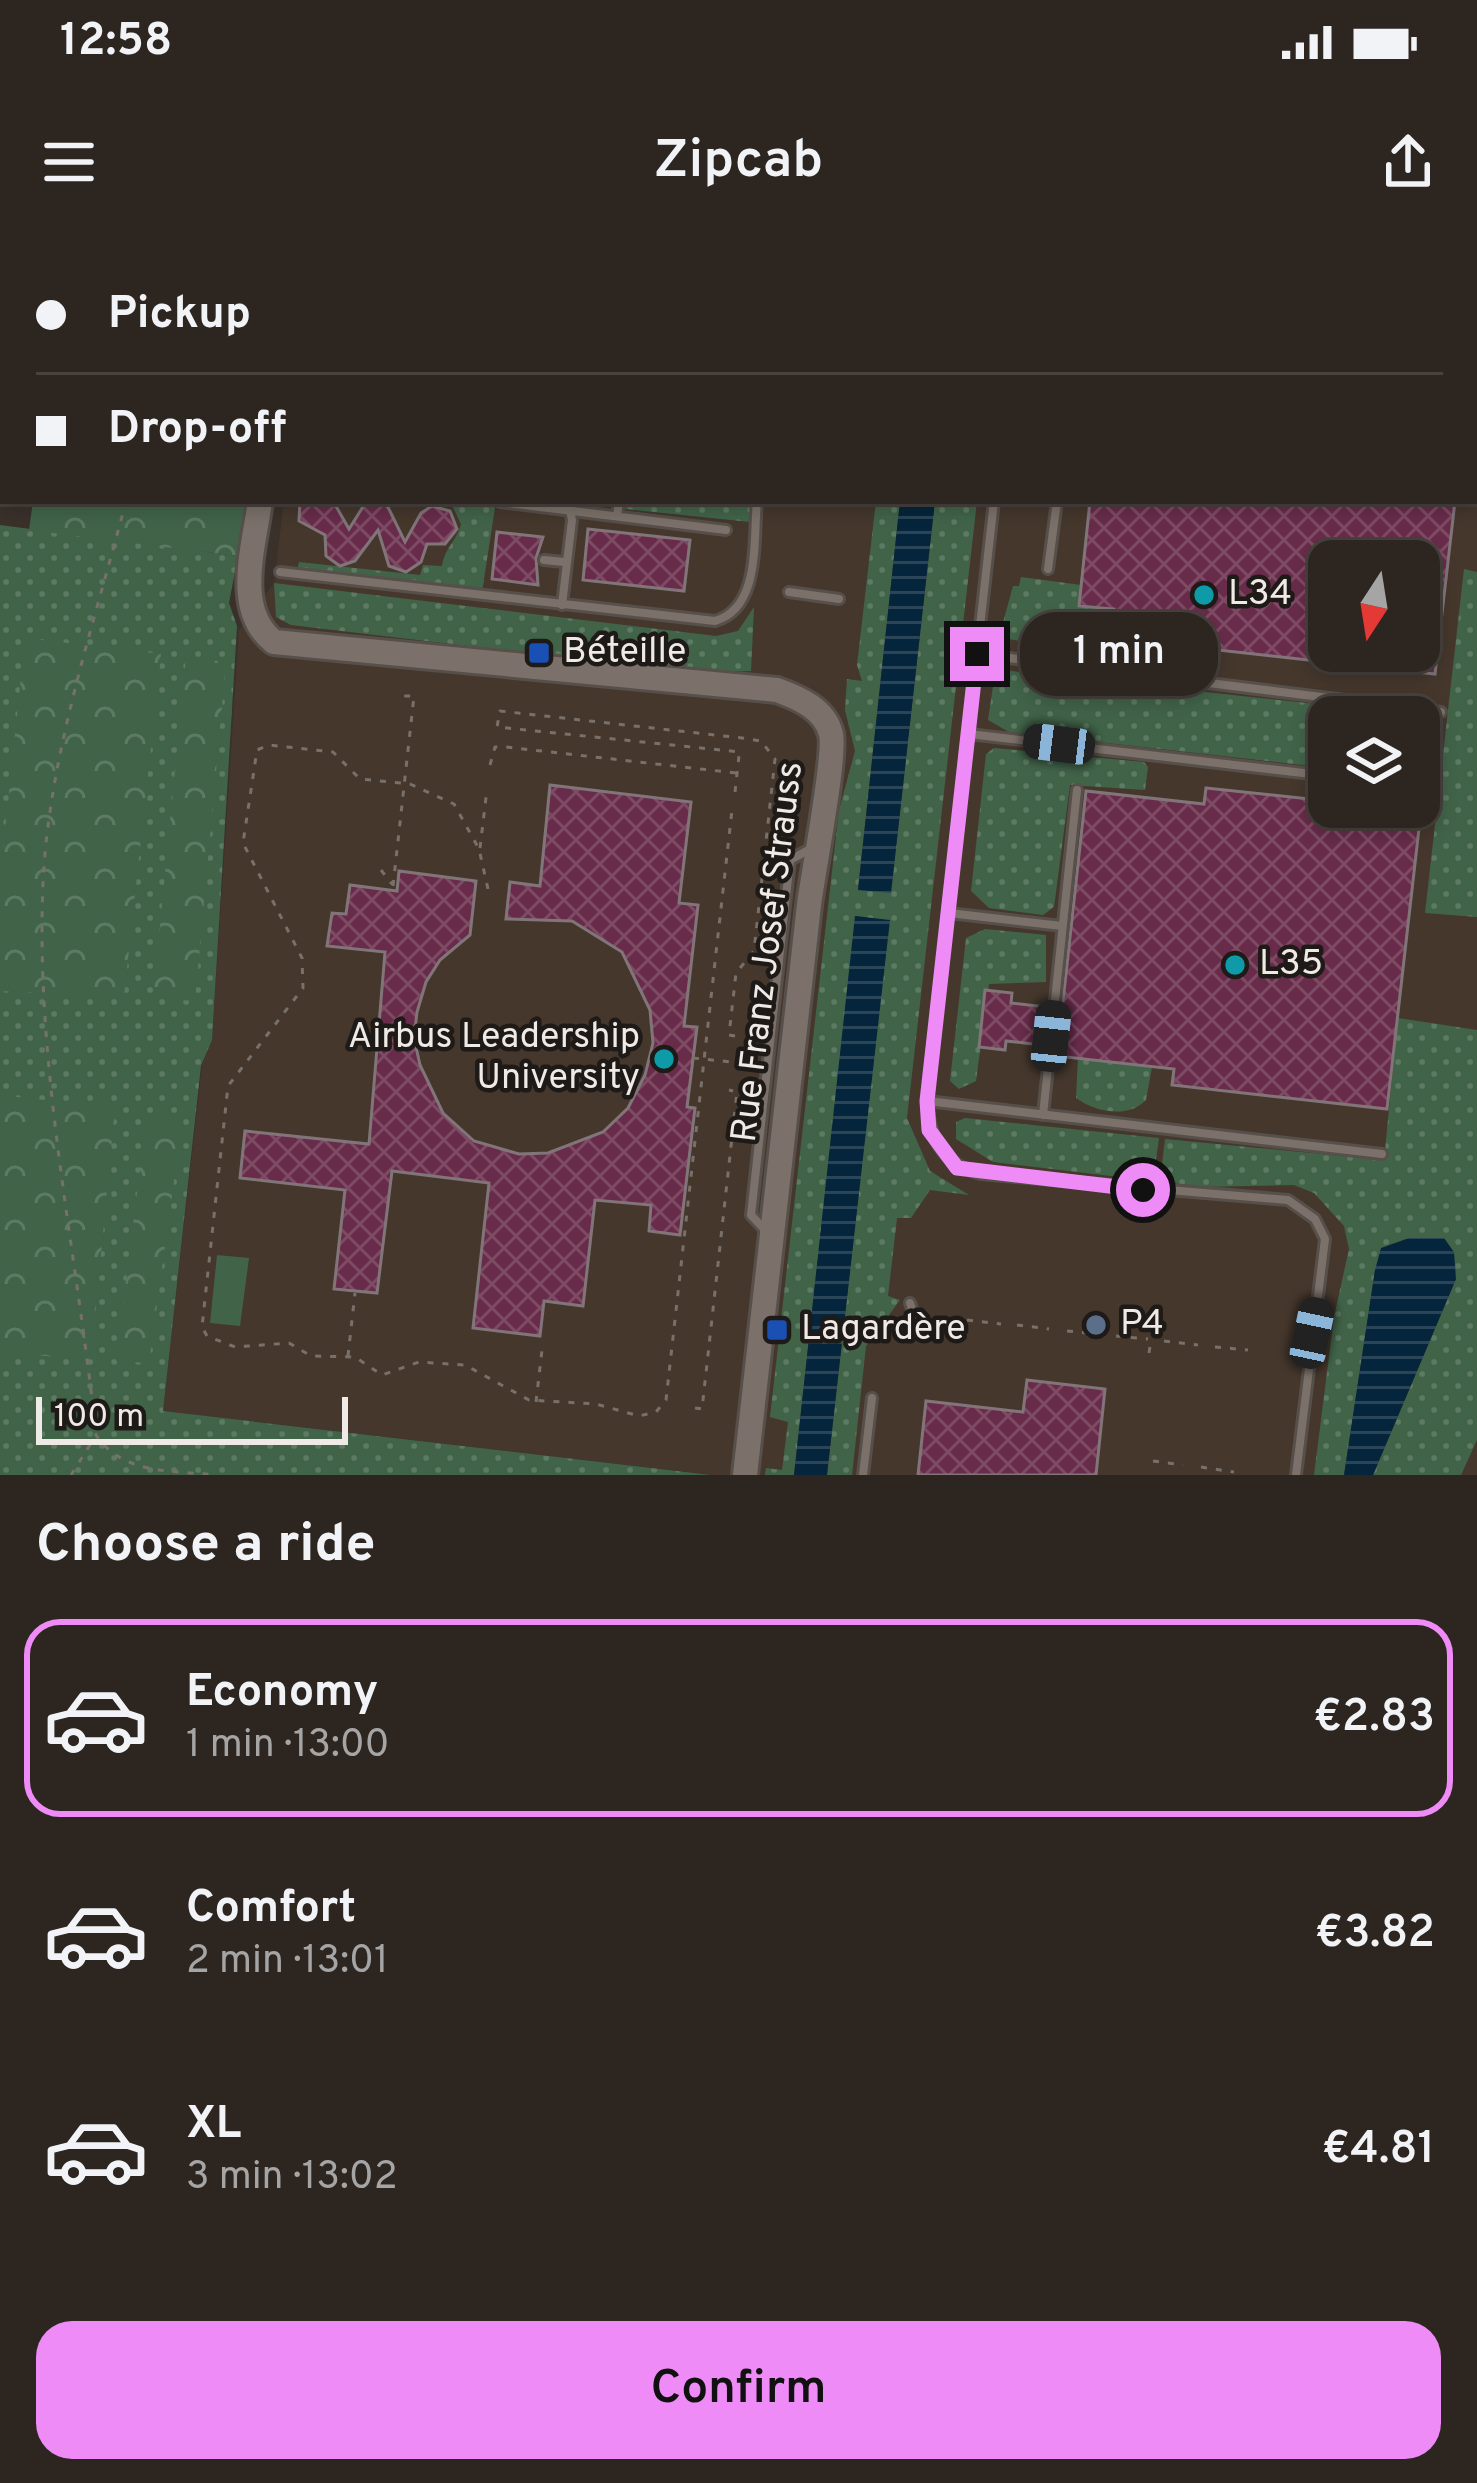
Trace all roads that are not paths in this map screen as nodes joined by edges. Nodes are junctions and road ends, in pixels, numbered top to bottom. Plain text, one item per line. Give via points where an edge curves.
1 (260, 504) edge
2 (534, 504) edge
3 (619, 504) edge
4 (758, 504) edge
5 (994, 504) edge
6 (1057, 504) edge
7 (568, 506) edge
8 (617, 516) junction
9 (726, 530) dead end
10 (544, 560) dead end
11 (564, 562) junction
12 (1048, 568) dead end
13 (280, 572) dead end
14 (789, 592) dead end
15 (839, 599) dead end
16 (562, 605) junction
17 (977, 654) junction
18 (1441, 712) dead end
19 (969, 734) junction
20 (1308, 774) edge
21 (1077, 790) dead end
22 (816, 847) junction
23 (949, 913) junction
24 (1062, 926) junction
25 (927, 1101) junction
26 (1043, 1115) junction
27 (1382, 1154) dead end
28 (770, 1236) junction
29 (910, 1303) dead end
30 (919, 1330) dead end
31 (872, 1398) dead end
32 (746, 1475) edge
33 (863, 1475) edge
34 (1296, 1475) edge

1 - 22 street, Rue Franz Josef Strauss via 249,592 259,630 274,642 797,698 827,722 832,738
2 - 7 lane
3 - 8 lane
4 - 16 lane via 745,600 729,617
5 - 17 lane
6 - 12 lane
7 - 8 lane
7 - 11 lane
8 - 9 lane
10 - 11 lane
11 - 16 lane
13 - 16 lane
14 - 15 lane
17 - 18 lane
17 - 19 lane
19 - 20 lane
19 - 23 lane
21 - 24 lane
22 - 28 street, Rue Franz Josef Strauss
22 - 28 lane via 790,860 751,1215
23 - 24 lane
23 - 25 lane
24 - 26 lane
25 - 26 lane
25 - 34 lane via 929,1130 957,1168 1288,1200 1315,1219 1325,1239 1324,1274
26 - 27 lane
28 - 32 street, Rue Franz Josef Strauss
29 - 30 lane
31 - 33 lane

